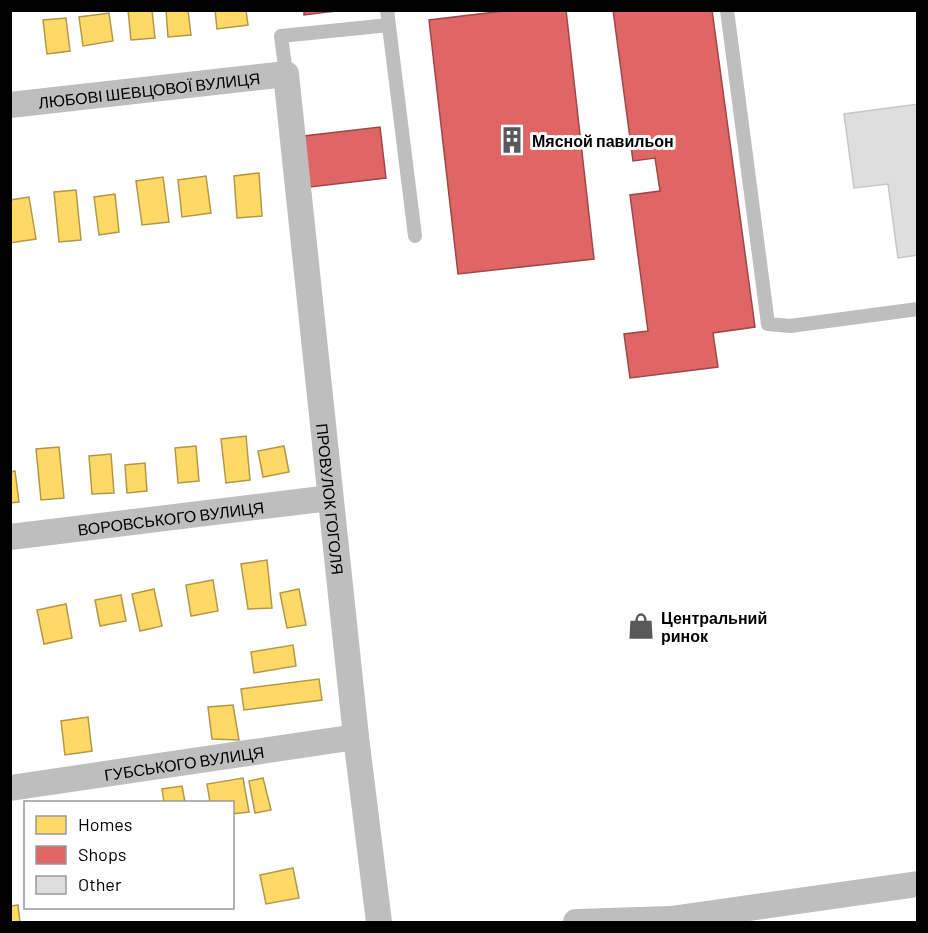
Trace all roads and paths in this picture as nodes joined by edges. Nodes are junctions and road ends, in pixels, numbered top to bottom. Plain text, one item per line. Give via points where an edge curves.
1 (387, 10) edge
2 (727, 10) edge
3 (389, 25) junction
4 (286, 74) junction
5 (10, 105) edge
6 (414, 236) dead end
7 (918, 309) edge
8 (330, 498) junction
9 (10, 537) edge
10 (356, 737) junction
11 (10, 788) edge
12 (918, 884) edge
13 (379, 922) edge
14 (576, 922) edge

1 - 3 lane
2 - 7 lane via 768,324 790,326
3 - 4 lane via 281,36
3 - 6 lane
4 - 5 street, ЛЮБОВІ ШЕВЦОВОЇ ВУЛИЦЯ
4 - 8 street, ПРОВУЛОК ГОГОЛЯ
8 - 9 street, ВОРОВСЬКОГО ВУЛИЦЯ
8 - 10 street, ПРОВУЛОК ГОГОЛЯ
10 - 11 street, ГУБСЬКОГО ВУЛИЦЯ
10 - 13 street, ПРОВУЛОК ГОГОЛЯ
12 - 14 street via 671,919

